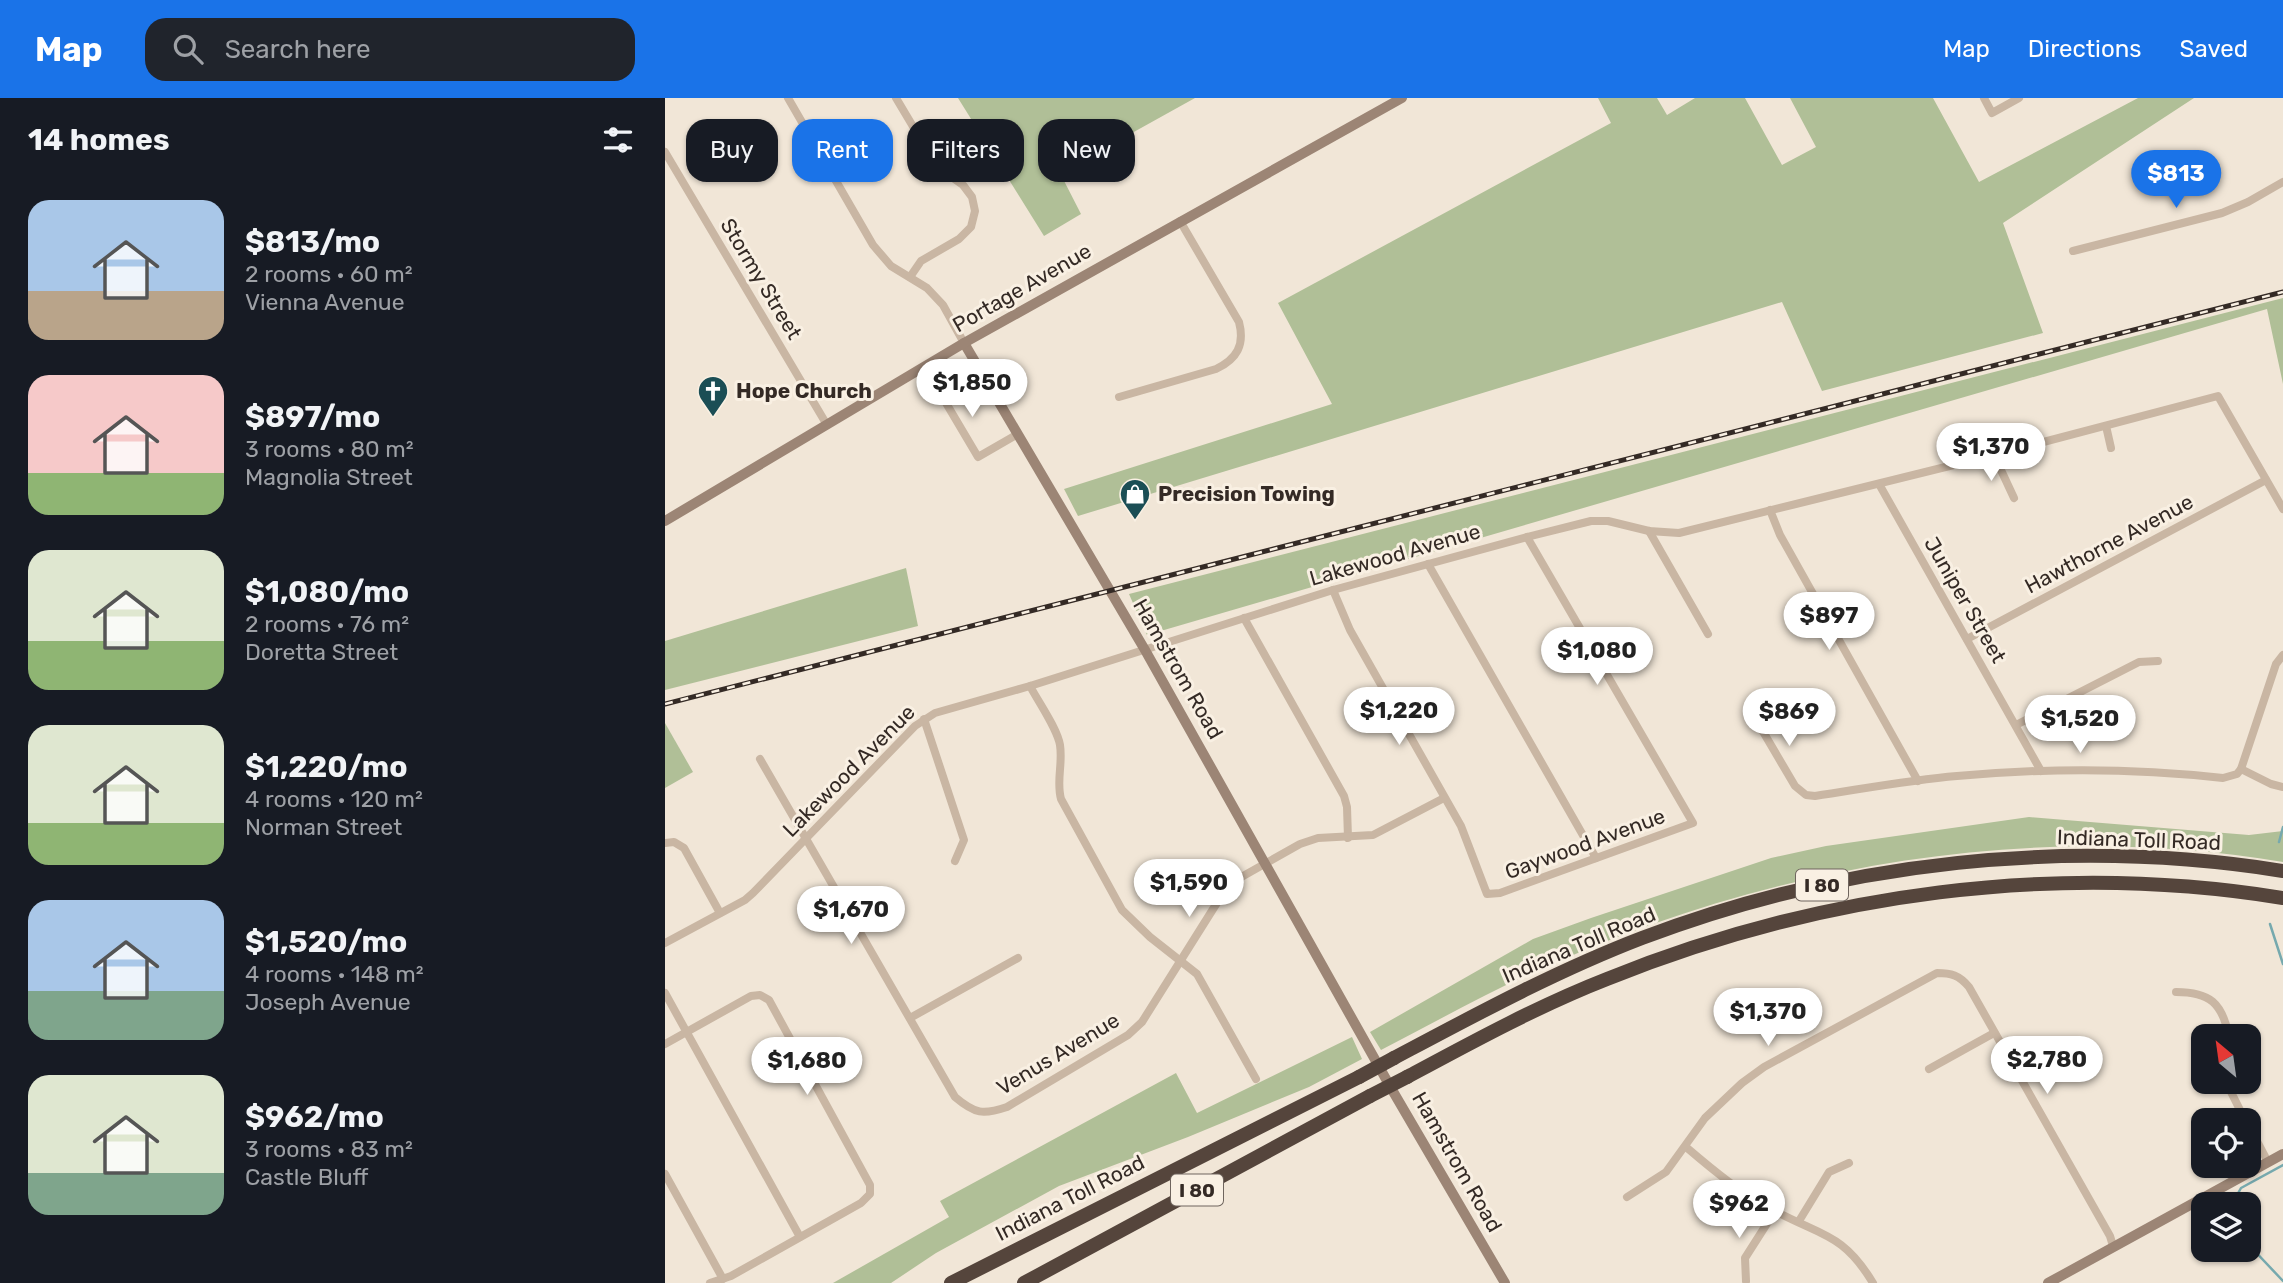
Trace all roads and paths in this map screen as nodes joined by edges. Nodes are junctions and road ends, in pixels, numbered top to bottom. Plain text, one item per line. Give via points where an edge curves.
1 (788, 98) edge
2 (896, 98) edge
3 (1402, 98) edge
4 (1983, 98) edge
5 (2019, 98) edge
6 (665, 152) edge
7 (2283, 182) edge
8 (1181, 220) junction
9 (2073, 251) dead end
10 (909, 277) junction
11 (964, 343) junction
12 (933, 381) dead end
13 (1119, 397) dead end
14 (827, 425) junction
15 (2106, 426) junction
16 (1018, 434) junction
17 (2111, 449) dead end
18 (1993, 455) junction
19 (2266, 480) junction
20 (1879, 484) junction
21 (2014, 498) dead end
22 (2283, 509) edge
23 (1770, 510) junction
24 (665, 521) edge
25 (1649, 531) junction
26 (1527, 537) junction
27 (1428, 564) junction
28 (1333, 590) junction
29 (1244, 618) junction
30 (1709, 634) dead end
31 (1968, 639) junction
32 (1145, 650) junction
33 (2283, 655) edge
34 (2158, 661) dead end
35 (1030, 686) junction
36 (1755, 718) dead end
37 (924, 719) junction
38 (2016, 725) junction
39 (760, 759) dead end
40 (2241, 769) junction
41 (2041, 771) junction
42 (1918, 781) junction
43 (2283, 787) edge
44 (1444, 797) junction
45 (1347, 838) junction
46 (805, 839) junction
47 (665, 843) edge
48 (1596, 858) junction
49 (955, 861) dead end
50 (1266, 863) junction
51 (2283, 871) edge
52 (2283, 898) edge
53 (720, 913) junction
54 (665, 943) edge
55 (1018, 958) dead end
56 (1181, 960) junction
57 (2176, 992) dead end
58 (665, 993) edge
59 (910, 1018) junction
60 (2226, 1024) edge
61 (686, 1031) junction
62 (1994, 1033) junction
63 (665, 1044) edge
64 (1929, 1069) dead end
65 (1256, 1079) dead end
66 (1686, 1147) junction
67 (2261, 1149) edge
68 (2283, 1154) edge
69 (2268, 1162) junction
70 (1849, 1163) dead end
71 (665, 1174) edge
72 (1626, 1197) dead end
73 (1775, 1212) junction
74 (1799, 1222) junction
75 (800, 1237) junction
76 (2113, 1246) junction
77 (723, 1279) junction
78 (1746, 1281) edge
79 (710, 1283) edge
80 (951, 1283) edge
81 (1024, 1283) edge
82 (1505, 1283) edge
83 (1873, 1283) edge
84 (2048, 1283) edge

1 - 10 street, Hamstrom Road via 873,245 891,266
2 - 10 street via 930,155 972,197 975,211 965,233 921,261
3 - 8 street, Portage Avenue
4 - 5 street via 1992,113
6 - 14 street, Stormy Street
7 - 9 street via 2222,213
8 - 11 street, Portage Avenue
8 - 13 street via 1239,322 1241,344 1237,354 1216,369
10 - 11 street, Hamstrom Road via 943,306
11 - 14 street, Portage Avenue
11 - 16 street, Hamstrom Road
12 - 16 street via 978,457
14 - 24 street, Portage Avenue
15 - 17 street
15 - 18 street, Lakewood Avenue
15 - 19 street, Lakewood Avenue via 2218,396
16 - 32 street, Hamstrom Road
18 - 20 street, Lakewood Avenue
18 - 21 street
19 - 22 street
19 - 31 street, Hawthorne Avenue
20 - 23 street, Lakewood Avenue
20 - 31 street, Juniper Street
23 - 25 street, Lakewood Avenue via 1679,533
23 - 42 street
25 - 26 street, Lakewood Avenue via 1608,520
25 - 30 street
26 - 27 street, Lakewood Avenue
26 - 48 street, Gaywood Avenue via 1693,823
27 - 28 street, Lakewood Avenue
27 - 48 street
28 - 29 street, Lakewood Avenue
28 - 44 street via 1350,630
29 - 32 street, Lakewood Avenue
29 - 45 street via 1344,796
31 - 38 street, Juniper Street
32 - 35 street, Lakewood Avenue
32 - 50 street, Hamstrom Road
33 - 40 street
34 - 38 street via 2139,662
35 - 37 street, Lakewood Avenue
35 - 56 street via 1060,742 1057,787 1061,799 1122,911
36 - 42 street via 1795,786 1806,795
37 - 46 street, Lakewood Avenue
37 - 49 street via 964,840
38 - 41 street, Juniper Street
39 - 46 street
40 - 41 street via 2223,778
40 - 43 street
41 - 42 street
44 - 45 street, Venus Avenue via 1384,831
44 - 48 street, Gaywood Avenue via 1461,826 1487,894
45 - 50 street, Venus Avenue via 1309,840
46 - 53 street, Lakewood Avenue via 753,893
46 - 59 street
47 - 53 street via 684,848
50 - 56 street, Venus Avenue via 1236,880 1220,898
50 - 82 street, Hamstrom Road
51 - 80 highway, Indiana Toll Road / I 80, bridge via 2157,859 2044,857 1937,866 1839,881 1736,906 1630,943 1535,984
52 - 81 highway, Indiana Toll Road / I 80, bridge via 2149,884 1999,886 1896,897 1794,917 1701,943 1516,1019
53 - 54 street, Lakewood Avenue
55 - 59 street
56 - 59 street, Venus Avenue via 1142,1022 1128,1035 1007,1107 987,1113 969,1109 955,1097
56 - 65 street via 1197,974
57 - 60 street via 2198,992 2213,1001
58 - 61 street
61 - 63 street
61 - 75 street
61 - 75 street via 751,996 769,1000 868,1178 870,1191 863,1202
62 - 64 street
62 - 66 street via 1961,978 1937,973 1764,1067 1705,1118
62 - 76 street
66 - 72 street via 1659,1179
66 - 73 street via 1725,1180
67 - 69 street
68 - 69 street
69 - 76 street
70 - 74 street via 1829,1172
71 - 77 street
73 - 74 street
73 - 78 street via 1745,1258
74 - 83 street via 1845,1246
75 - 77 street
76 - 84 street
77 - 79 street

